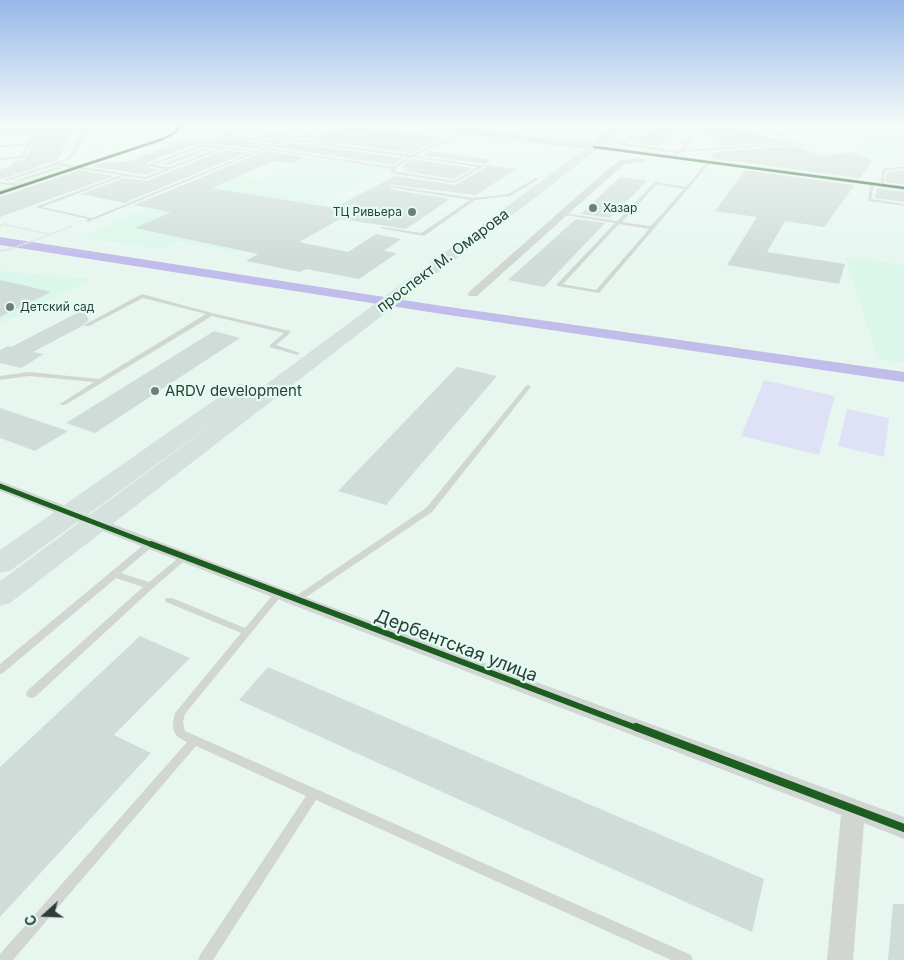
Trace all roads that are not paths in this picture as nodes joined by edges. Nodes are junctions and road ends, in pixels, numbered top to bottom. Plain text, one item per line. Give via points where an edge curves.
1 (34, 171) edge
2 (69, 171) edge
3 (101, 171) edge
4 (163, 171) edge
5 (211, 171) edge
6 (392, 171) edge
7 (474, 171) edge
8 (550, 171) edge
9 (555, 171) edge
10 (612, 171) edge
11 (701, 171) edge
12 (769, 171) edge
13 (883, 171) edge
14 (124, 175) junction
15 (537, 179) junction
16 (6, 180) dead end
17 (0, 183) edge
18 (872, 184) junction
19 (26, 185) junction
20 (882, 185) junction
21 (394, 187) dead end
22 (687, 188) junction
23 (904, 188) edge
24 (0, 194) edge
25 (474, 199) junction
26 (904, 205) edge
27 (564, 214) junction
28 (92, 219) junction
29 (85, 221) road end
30 (619, 222) junction
31 (382, 228) dead end
32 (653, 228) junction
33 (472, 294) dead end
34 (384, 298) junction
35 (211, 314) junction
36 (87, 325) dead end
37 (297, 353) junction
38 (0, 378) edge
39 (100, 381) junction
40 (528, 387) dead end
41 (63, 404) dead end
42 (0, 486) edge
43 (70, 513) junction
44 (96, 523) junction
45 (150, 544) junction
46 (185, 557) junction
47 (0, 564) edge
48 (114, 574) junction
49 (150, 586) junction
50 (0, 596) edge
51 (287, 596) junction
52 (169, 600) dead end
53 (247, 632) junction
54 (0, 670) edge
55 (31, 694) dead end
56 (195, 740) junction
57 (314, 793) junction
58 (853, 810) junction
59 (904, 828) edge
60 (4, 960) edge
61 (205, 960) edge
62 (686, 960) edge
63 (840, 960) edge

1 - 16 lane
2 - 19 street
3 - 14 lane
4 - 14 lane via 145,178
5 - 28 lane
6 - 7 lane via 454,182
8 - 15 main road, проспект М. Омарова
9 - 34 main road, проспект М. Омарова
10 - 27 street
11 - 22 lane
12 - 18 street
13 - 20 lane
14 - 28 lane via 37,208
15 - 25 lane via 509,195
15 - 34 main road, проспект М. Омарова
17 - 19 lane
18 - 20 street
18 - 26 lane via 869,200
19 - 24 street
20 - 23 street
21 - 25 lane
22 - 30 lane via 656,184
22 - 32 lane
25 - 31 lane via 422,235
27 - 30 lane
27 - 33 street
28 - 29 lane
30 - 32 lane
30 - 32 lane via 559,285 597,292
34 - 37 main road, проспект М. Омарова
34 - 44 main road, проспект М. Омарова
35 - 36 lane via 142,296
35 - 37 lane via 288,332 272,346
35 - 39 lane
37 - 43 main road, проспект М. Омарова
38 - 39 lane via 29,374
39 - 41 lane
40 - 51 lane via 429,510
42 - 43 street, Дербентская улица
43 - 44 street, Дербентская улица
43 - 47 main road, проспект М. Омарова
44 - 45 street, Дербентская улица
44 - 50 main road, проспект М. Омарова
45 - 46 street, Дербентская улица
45 - 48 lane
46 - 49 lane
46 - 51 street, Дербентская улица
48 - 49 lane
48 - 54 lane
49 - 55 lane
51 - 53 lane
51 - 58 street, Дербентская улица
52 - 53 lane
53 - 56 lane via 180,713 180,734
56 - 57 lane
56 - 60 lane
57 - 61 lane
57 - 62 lane
58 - 59 street, Дербентская улица
58 - 63 street

